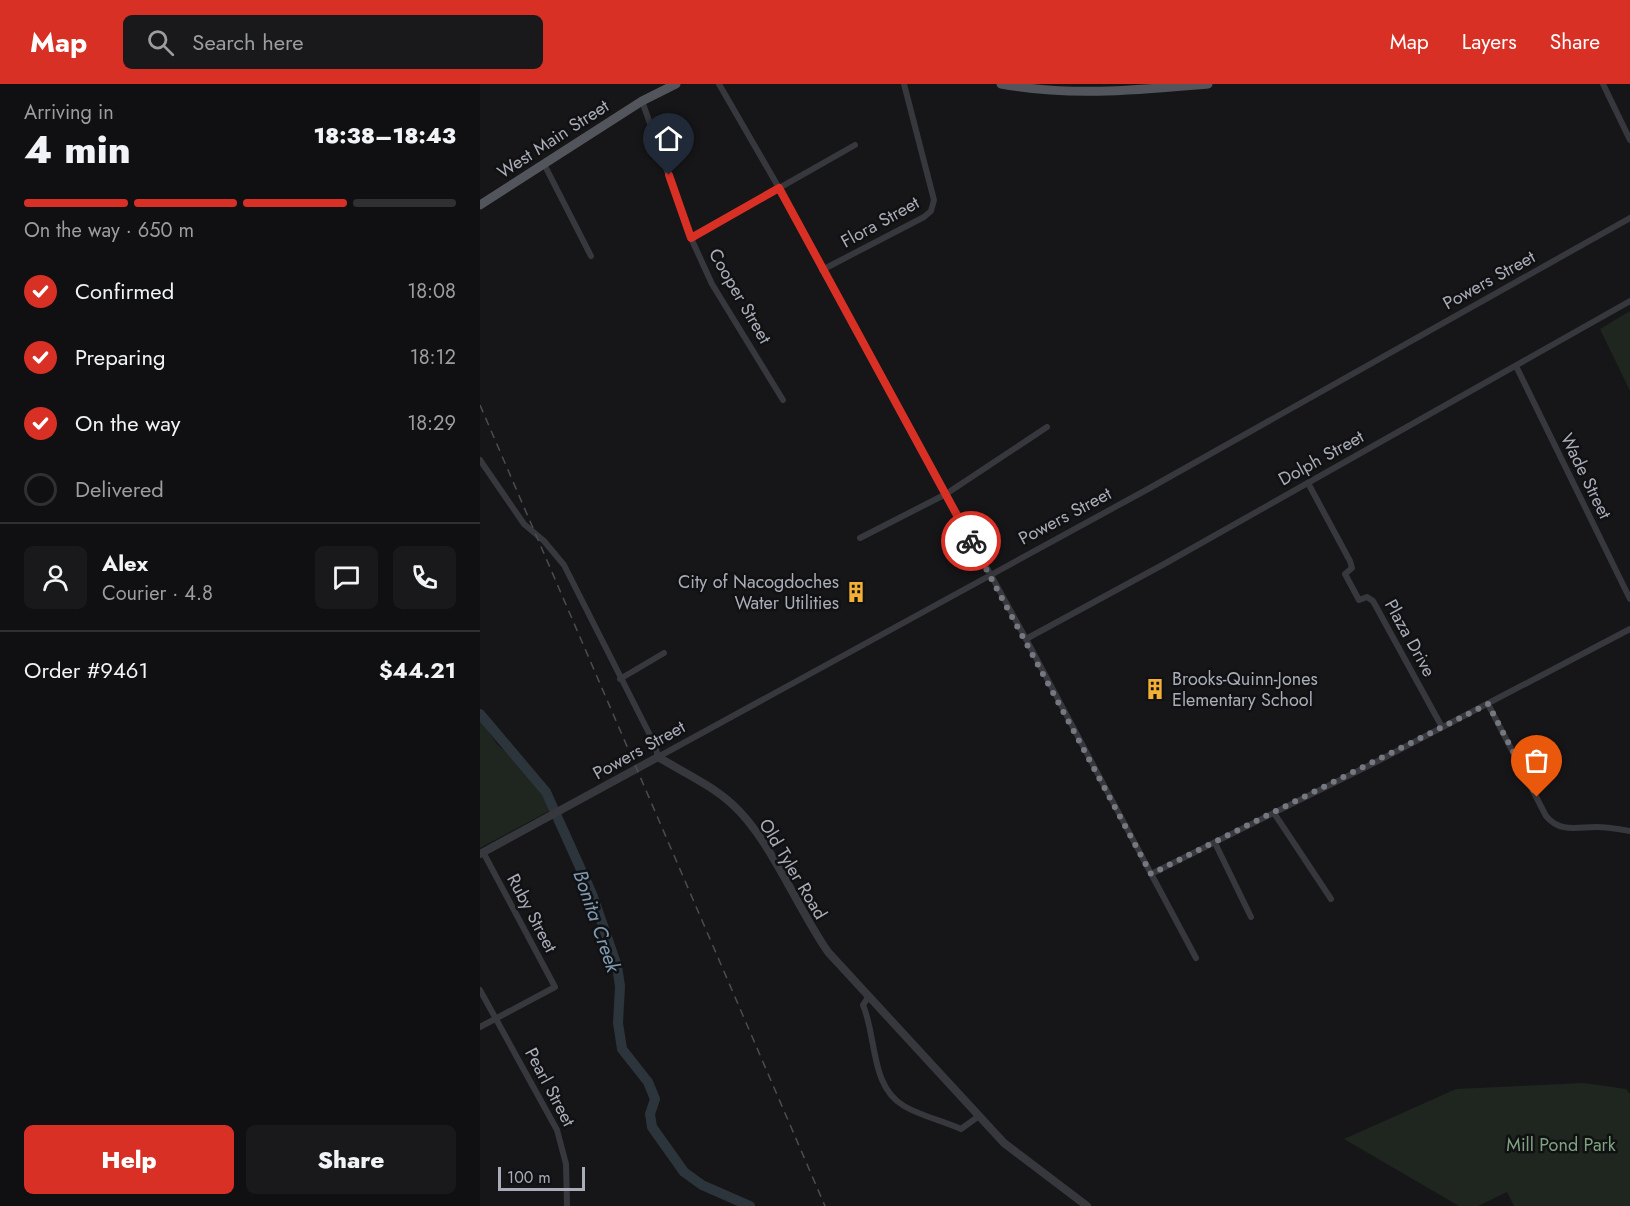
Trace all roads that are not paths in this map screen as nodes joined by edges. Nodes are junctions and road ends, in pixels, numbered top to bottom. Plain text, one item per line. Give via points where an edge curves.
1 (676, 84) edge
2 (719, 84) edge
3 (904, 84) edge
4 (1001, 84) edge
5 (1208, 84) edge
6 (1603, 84) edge
7 (1031, 86) edge
8 (642, 101) junction
9 (1630, 140) edge
10 (855, 145) dead end
11 (544, 164) junction
12 (779, 188) junction
13 (480, 205) edge
14 (1630, 218) edge
15 (691, 238) junction
16 (591, 256) dead end
17 (822, 270) junction
18 (1630, 302) edge
19 (1516, 366) junction
20 (783, 400) dead end
21 (1047, 427) dead end
22 (480, 460) edge
23 (1308, 483) junction
24 (946, 494) junction
25 (860, 538) dead end
26 (989, 574) junction
27 (1630, 599) edge
28 (1630, 629) edge
29 (1026, 639) junction
30 (664, 653) dead end
31 (620, 679) junction
32 (1488, 704) junction
33 (1442, 727) junction
34 (658, 757) junction
35 (1274, 813) junction
36 (1630, 831) edge
37 (1215, 843) junction
38 (481, 853) edge
39 (1151, 874) junction
40 (1331, 899) dead end
41 (1251, 917) dead end
42 (1196, 958) dead end
43 (480, 990) edge
44 (869, 996) junction
45 (496, 1018) junction
46 (480, 1027) edge
47 (979, 1116) junction
48 (567, 1206) edge
49 (1088, 1206) edge

1 - 8 main road, West Main Street
2 - 12 street
3 - 17 street, Flora Street via 934,200 933,209
4 - 7 main road
5 - 7 main road via 1103,92
6 - 9 street
8 - 11 main road, West Main Street
8 - 15 street, Cooper Street
10 - 12 street
11 - 13 main road, West Main Street
11 - 16 street
12 - 15 street
12 - 17 street
14 - 26 street, Powers Street
15 - 20 street, Cooper Street via 712,284
17 - 24 street
18 - 19 street, Dolph Street
19 - 23 street, Dolph Street
19 - 27 street, Wade Street
21 - 24 street
22 - 31 street via 521,519 564,565
23 - 29 street, Dolph Street
23 - 33 street, Plaza Drive via 1352,563 1345,574 1359,600 1367,597 1373,601
24 - 25 street
24 - 26 street
26 - 29 street
26 - 34 street, Powers Street
28 - 32 street
29 - 39 street
30 - 31 street
31 - 34 street via 656,745
32 - 33 street
32 - 36 street via 1553,823 1573,829
33 - 35 street
34 - 38 street, Powers Street
34 - 44 street, Old Tyler Road via 720,794 744,816 808,924
35 - 37 street
35 - 40 street
37 - 39 street
37 - 41 street
38 - 45 street, Ruby Street via 555,987
39 - 42 street
43 - 45 street, Pearl Street
44 - 47 street, Old Tyler Road
44 - 47 street via 863,1005 880,1077 892,1095 904,1106 961,1129
45 - 46 street
45 - 48 street, Pearl Street via 560,1139 567,1175
47 - 49 street, Old Tyler Road via 1022,1158

